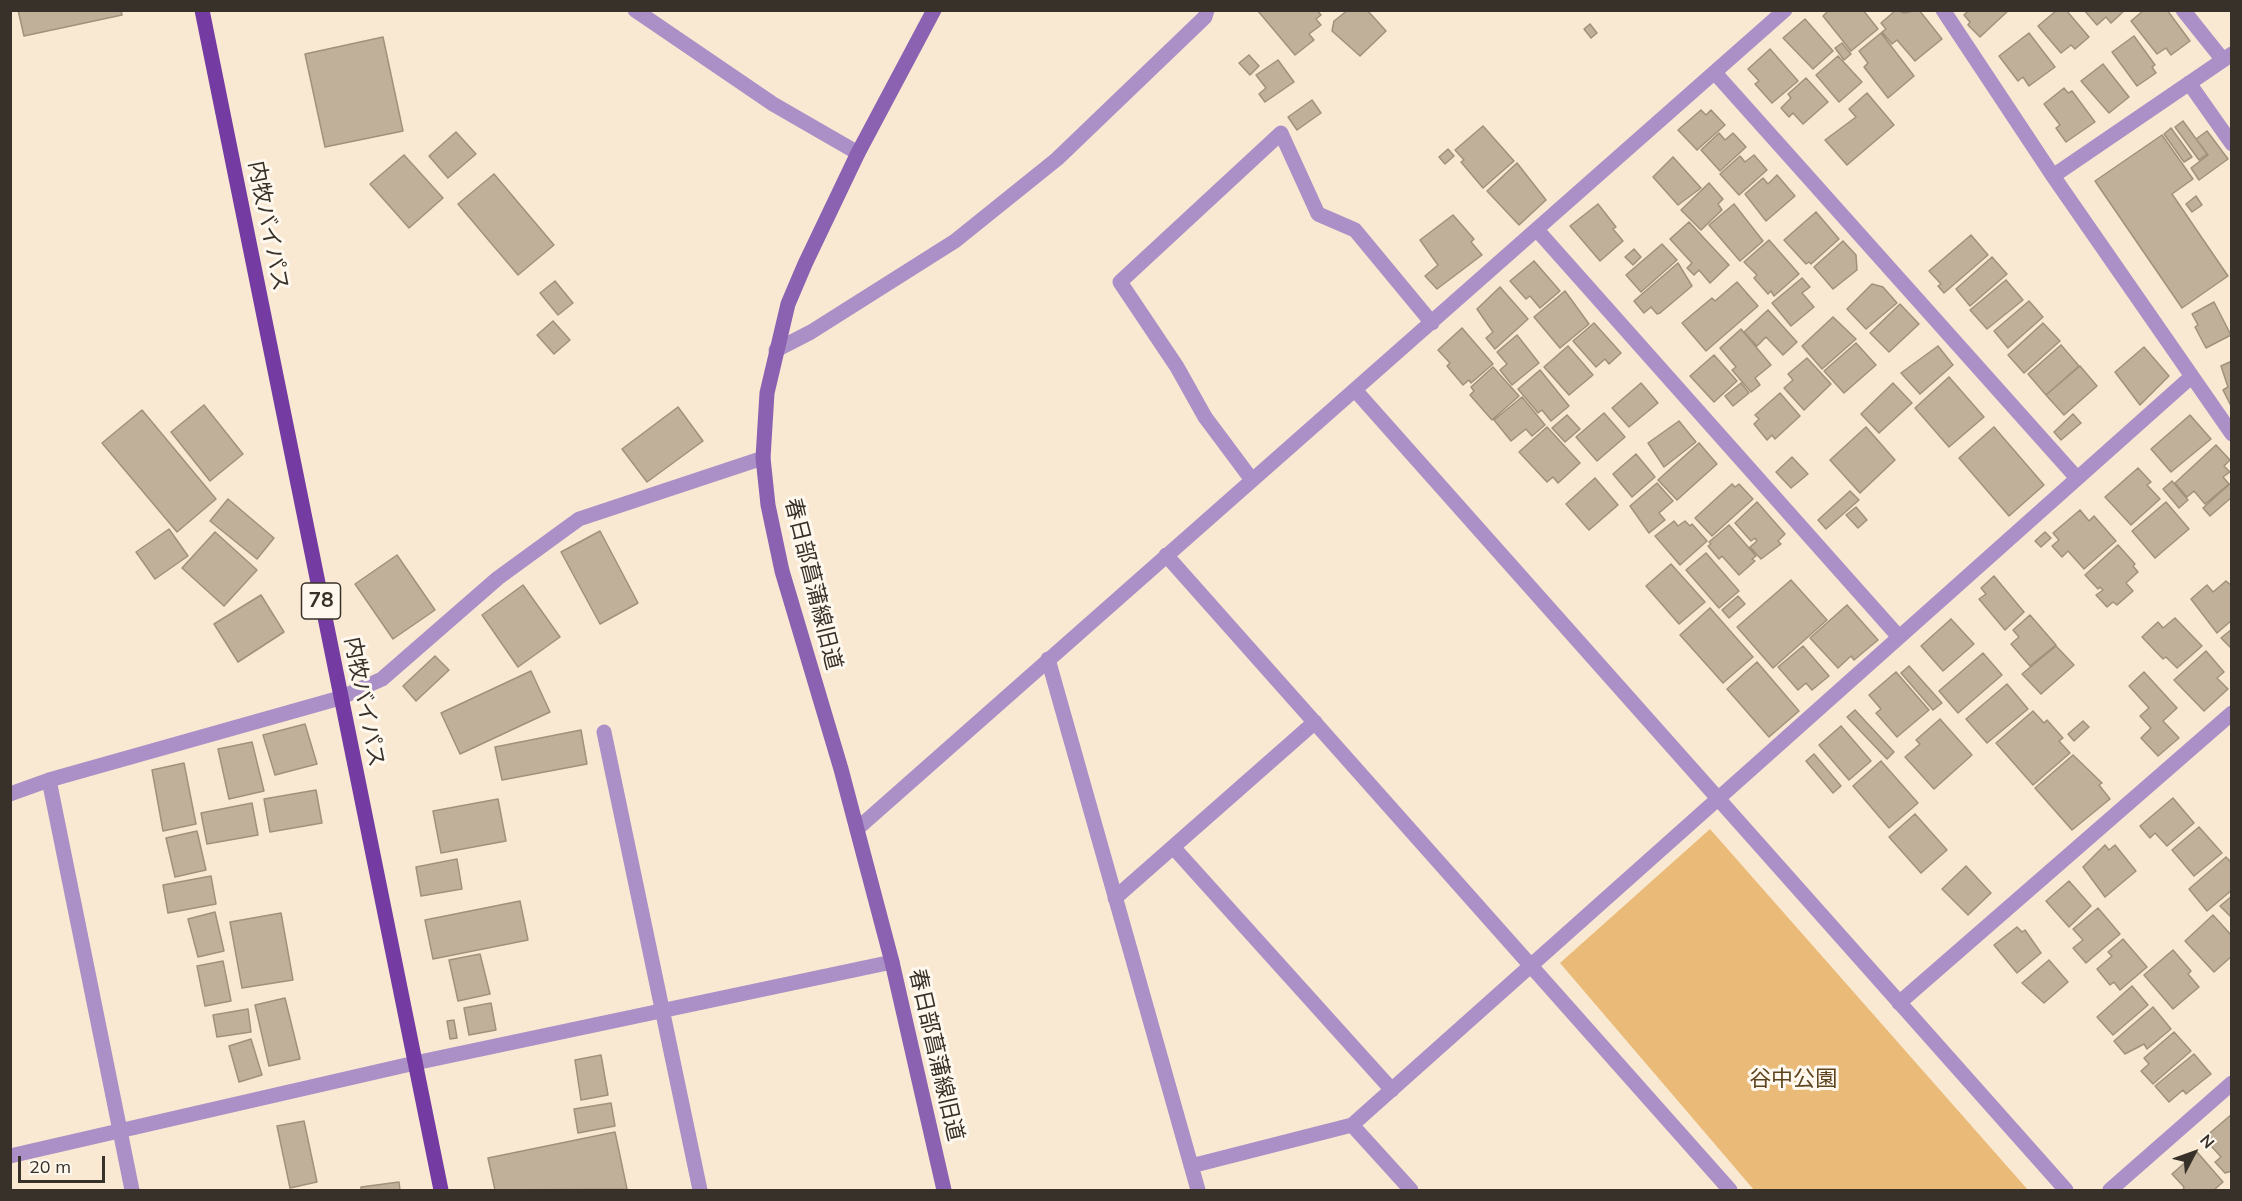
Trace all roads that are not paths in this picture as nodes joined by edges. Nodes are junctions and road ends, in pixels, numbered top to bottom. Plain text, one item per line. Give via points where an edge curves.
1 (202, 10) edge
2 (635, 10) edge
3 (934, 10) edge
4 (1207, 10) edge
5 (1785, 10) edge
6 (1944, 10) edge
7 (2183, 10) edge
8 (2227, 57) edge
9 (1716, 74) junction
10 (2189, 83) junction
11 (2232, 144) edge
12 (858, 153) junction
13 (2053, 176) junction
14 (1538, 231) junction
15 (1432, 323) junction
16 (776, 350) junction
17 (2191, 377) junction
18 (1356, 390) junction
19 (2232, 434) edge
20 (763, 458) junction
21 (2076, 477) junction
22 (1252, 480) junction
23 (1166, 555) junction
24 (1899, 637) junction
25 (1048, 660) junction
26 (340, 698) junction
27 (2232, 713) edge
28 (1316, 722) junction
29 (604, 732) dead end
30 (49, 780) junction
31 (10, 794) edge
32 (1717, 800) junction
33 (857, 829) junction
34 (1173, 847) junction
35 (1115, 898) junction
36 (892, 962) junction
37 (1533, 965) junction
38 (1899, 1003) junction
39 (663, 1011) junction
40 (415, 1063) junction
41 (2232, 1083) edge
42 (1392, 1090) junction
43 (1352, 1125) junction
44 (122, 1131) junction
45 (10, 1156) edge
46 (1191, 1166) junction
47 (132, 1191) edge
48 (441, 1191) edge
49 (700, 1191) edge
50 (944, 1191) edge
51 (1198, 1191) edge
52 (1412, 1191) edge
53 (1730, 1191) edge
54 (2066, 1191) edge
55 (2110, 1191) edge

1 - 26 main road, 内牧バイパス / 78
2 - 12 street via 773,104
3 - 12 street, 春日部菖蒲線旧道
4 - 16 street via 1057,159 955,241
5 - 9 street
6 - 13 street
7 - 8 street
8 - 10 street
9 - 14 street
9 - 21 street
10 - 11 street
10 - 13 street
12 - 16 street, 春日部菖蒲線旧道 via 788,304
13 - 17 street
14 - 15 street
14 - 24 street
15 - 18 street
15 - 22 street via 1355,230 1318,214 1281,133 1120,282 1178,367 1205,417
16 - 20 street, 春日部菖蒲線旧道 via 767,393
17 - 19 street
17 - 21 street
18 - 22 street
18 - 32 street
20 - 26 street via 579,519 498,578 382,679
20 - 33 street, 春日部菖蒲線旧道 via 782,571
21 - 24 street
22 - 23 street
23 - 25 street
23 - 28 street
24 - 32 street
25 - 33 street
25 - 35 street
26 - 30 street
26 - 40 main road, 内牧バイパス / 78
27 - 38 street
28 - 34 street
28 - 37 street
29 - 39 street
30 - 31 street
30 - 44 street
32 - 37 street
32 - 38 street
33 - 36 street, 春日部菖蒲線旧道
34 - 35 street
34 - 42 street
35 - 46 street
36 - 39 street
36 - 50 street, 春日部菖蒲線旧道
37 - 42 street
37 - 53 street
38 - 54 street
39 - 40 street
39 - 49 street
40 - 44 street
40 - 48 main road, 内牧バイパス / 78
41 - 55 street
42 - 43 street
43 - 46 street
43 - 52 street
44 - 45 street
44 - 47 street
46 - 51 street

